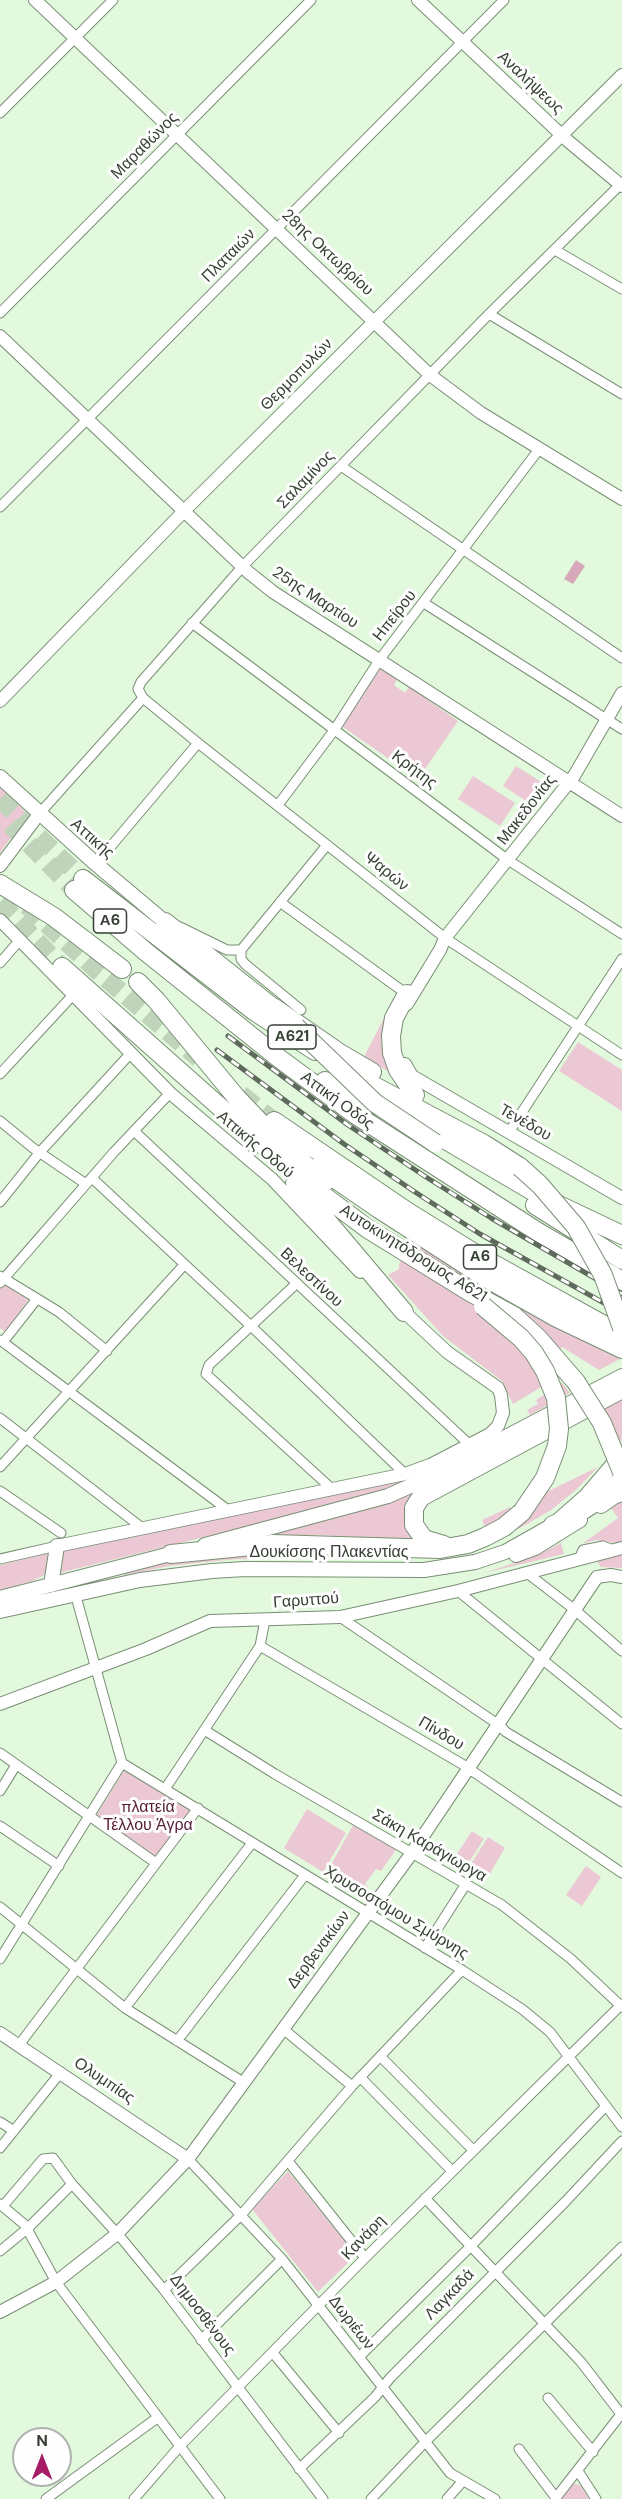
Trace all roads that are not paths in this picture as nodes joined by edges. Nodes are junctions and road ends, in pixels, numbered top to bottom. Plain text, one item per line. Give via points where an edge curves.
1 (35, 0) edge
2 (113, 0) edge
3 (311, 0) edge
4 (418, 0) edge
5 (504, 0) edge
6 (75, 38) junction
7 (462, 42) junction
8 (622, 75) edge
9 (0, 113) edge
10 (177, 134) junction
11 (561, 135) junction
12 (621, 185) edge
13 (277, 229) junction
14 (555, 250) junction
15 (622, 289) edge
16 (0, 313) edge
17 (489, 315) junction
18 (375, 321) junction
19 (0, 336) edge
20 (430, 375) junction
21 (622, 394) edge
22 (88, 419) junction
23 (540, 448) junction
24 (340, 466) junction
25 (622, 499) edge
26 (0, 507) edge
27 (185, 510) junction
28 (464, 550) junction
29 (243, 566) junction
30 (424, 603) junction
31 (192, 623) junction
32 (622, 658) edge
33 (380, 659) junction
34 (622, 693) edge
35 (143, 698) junction
36 (0, 701) edge
37 (607, 721) junction
38 (335, 729) junction
39 (622, 729) edge
40 (198, 743) junction
41 (0, 777) edge
42 (570, 782) junction
43 (278, 805) junction
44 (39, 814) junction
45 (622, 816) edge
46 (327, 845) junction
47 (508, 860) junction
48 (96, 864) junction
49 (0, 866) edge
50 (0, 884) edge
51 (78, 884) joint
52 (280, 902) junction
53 (0, 920) edge
54 (165, 922) junction
55 (622, 934) edge
56 (445, 938) junction
57 (19, 941) junction
58 (241, 950) junction
59 (622, 959) edge
60 (0, 963) edge
61 (62, 967) tunnel mouth
62 (122, 969) dead end
63 (138, 982) dead end
64 (407, 994) junction
65 (72, 996) junction
66 (273, 1007) junction
67 (299, 1018) junction
68 (579, 1026) junction
69 (130, 1054) junction
70 (622, 1055) edge
71 (280, 1059) junction
72 (0, 1074) edge
73 (412, 1076) joint
74 (170, 1094) junction
75 (415, 1095) junction
76 (0, 1120) edge
77 (134, 1131) junction
78 (509, 1132) junction
79 (272, 1136) junction
80 (40, 1152) junction
81 (522, 1164) junction
82 (89, 1181) junction
83 (622, 1198) edge
84 (0, 1202) edge
85 (622, 1235) edge
86 (622, 1260) edge
87 (184, 1265) junction
88 (1, 1279) edge
89 (622, 1281) edge
90 (296, 1284) junction
91 (482, 1299) junction
92 (36, 1300) junction
93 (404, 1312) junction
94 (622, 1322) edge
95 (252, 1326) junction
96 (622, 1328) edge
97 (622, 1335) edge
98 (2, 1341) edge
99 (622, 1349) edge
100 (107, 1350) junction
101 (622, 1376) edge
102 (622, 1389) edge
103 (69, 1392) junction
104 (0, 1418) edge
105 (27, 1438) junction
106 (470, 1445) junction
107 (622, 1454) edge
108 (0, 1467) edge
109 (622, 1472) edge
110 (405, 1474) junction
111 (622, 1480) edge
112 (331, 1488) junction
113 (0, 1491) edge
114 (622, 1494) edge
115 (228, 1510) junction
116 (553, 1525) junction
117 (141, 1527) junction
118 (59, 1539) junction
119 (457, 1546) junction
120 (617, 1549) edge
121 (171, 1554) junction
122 (582, 1558) junction
123 (0, 1559) edge
124 (475, 1562) junction
125 (527, 1573) junction
126 (597, 1577) junction
127 (622, 1577) edge
128 (51, 1585) junction
129 (458, 1591) junction
130 (75, 1593) junction
131 (0, 1598) edge
132 (575, 1610) junction
133 (0, 1611) edge
134 (340, 1617) junction
135 (265, 1620) junction
136 (260, 1646) junction
137 (622, 1651) edge
138 (543, 1660) junction
139 (97, 1668) junction
140 (0, 1704) edge
141 (622, 1724) edge
142 (499, 1725) junction
143 (206, 1731) junction
144 (0, 1753) edge
145 (122, 1763) junction
146 (16, 1765) junction
147 (470, 1769) junction
148 (165, 1789) junction
149 (0, 1791) edge
150 (622, 1803) edge
151 (198, 1808) junction
152 (90, 1816) junction
153 (0, 1826) edge
154 (252, 1843) junction
155 (412, 1853) junction
156 (156, 1863) junction
157 (59, 1866) junction
158 (622, 1872) edge
159 (305, 1875) junction
160 (466, 1884) junction
161 (0, 1907) edge
162 (367, 1914) junction
163 (22, 1925) junction
164 (425, 1948) junction
165 (0, 1959) edge
166 (75, 1969) junction
167 (462, 1970) junction
168 (622, 2006) edge
169 (125, 2008) junction
170 (282, 2028) junction
171 (0, 2033) edge
172 (177, 2041) junction
173 (19, 2045) junction
174 (569, 2055) junction
175 (381, 2057) junction
176 (62, 2072) junction
177 (360, 2077) junction
178 (243, 2082) junction
179 (351, 2086) junction
180 (605, 2107) junction
181 (0, 2122) edge
182 (622, 2127) edge
183 (14, 2131) junction
184 (622, 2141) edge
185 (0, 2148) edge
186 (473, 2150) junction
187 (188, 2158) junction
188 (288, 2161) junction
189 (452, 2171) junction
190 (72, 2184) junction
191 (425, 2198) junction
192 (1, 2205) edge
193 (241, 2215) junction
194 (28, 2228) junction
195 (117, 2234) junction
196 (471, 2246) junction
197 (622, 2247) edge
198 (0, 2251) edge
199 (365, 2258) junction
200 (282, 2259) junction
201 (494, 2272) junction
202 (56, 2282) junction
203 (164, 2290) junction
204 (318, 2306) junction
205 (0, 2312) edge
206 (544, 2324) junction
207 (201, 2340) junction
208 (273, 2353) junction
209 (359, 2357) junction
210 (239, 2388) junction
211 (384, 2388) junction
212 (549, 2398) dead end
213 (622, 2414) edge
214 (157, 2418) junction
215 (339, 2433) junction
216 (426, 2442) junction
217 (180, 2446) junction
218 (519, 2449) dead end
219 (593, 2452) junction
220 (299, 2469) junction
221 (578, 2471) junction
222 (462, 2482) junction
223 (556, 2498) edge
224 (46, 2499) edge
225 (134, 2499) edge
226 (220, 2499) edge
227 (323, 2499) edge
228 (371, 2499) edge
229 (447, 2499) edge
230 (495, 2499) edge
231 (596, 2499) edge

1 - 6 street, 28ης Οκτωβρίου
2 - 6 street
3 - 10 street, Μαραθώνος
4 - 7 street, Αναλήψεως
5 - 7 street, Πλαταιών
6 - 9 street
6 - 10 street, 28ης Οκτωβρίου
7 - 11 street, Αναλήψεως
7 - 13 street, Πλαταιών
8 - 11 street, Θερμοπυλών
10 - 13 street, 28ης Οκτωβρίου
10 - 16 street, Μαραθώνος
11 - 12 street, Αναλήψεως
11 - 18 street, Θερμοπυλών
12 - 14 street, Σαλαμίνος
13 - 18 street, 28ης Οκτωβρίου
13 - 22 street, Πλαταιών
14 - 15 street
14 - 17 street, Σαλαμίνος
17 - 20 street, Σαλαμίνος
17 - 21 street
18 - 20 street, 28ης Οκτωβρίου
18 - 27 street, Θερμοπυλών
19 - 22 street, 25ης Μαρτίου
20 - 23 street, 28ης Οκτωβρίου
20 - 24 street, Σαλαμίνος
22 - 26 street, Πλαταιών
22 - 27 street, 25ης Μαρτίου
23 - 25 street, 28ης Οκτωβρίου
23 - 28 street, Ηπείρου
24 - 28 street
24 - 29 street, Σαλαμίνος
27 - 29 street, 25ης Μαρτίου
27 - 36 street, Θερμοπυλών
28 - 30 street, Ηπείρου
28 - 32 street
29 - 31 street, Σαλαμίνος
29 - 33 street, 25ης Μαρτίου via 273,592
30 - 33 street, Ηπείρου
30 - 37 street
31 - 35 street, Σαλαμίνος via 139,686
31 - 38 street, Κρήτης
33 - 38 street, Ηπείρου
33 - 42 street, 25ης Μαρτίου
34 - 37 street, Μακεδονίας
35 - 40 street, Ψαρών
35 - 44 street
37 - 39 street
37 - 42 street, Μακεδονίας
38 - 43 street, Ηπείρου
38 - 47 street, Κρήτης
40 - 43 street, Ψαρών
40 - 48 street
41 - 44 main road, Αττικής
42 - 45 street, 25ης Μαρτίου
42 - 47 street, Μακεδονίας
43 - 46 street, Ψαρών
44 - 48 main road, Αττικής
44 - 49 street
46 - 52 street
46 - 56 street, Ψαρών
47 - 55 street, Κρήτης
47 - 56 street, Μακεδονίας
48 - 54 main road, Αττικής
50 - 62 highway via 54,917
51 - 71 highway, Αττική Οδός / Α6 via 146,952
51 - 81 highway, Α621 via 300,1042 361,1080
52 - 58 street
52 - 64 street
53 - 57 street, Αττικής Οδού
54 - 58 street via 227,950
54 - 66 highway
56 - 64 street, Μακεδονίας
56 - 68 street, Ψαρών
56 - 73 street, Μακεδονίας via 400,1018 401,1055
57 - 60 street
57 - 65 street, Αττικής Οδού
58 - 67 street via 245,964
59 - 68 street
61 - 79 highway
63 - 79 highway
64 - 75 highway via 394,1018 392,1051 398,1070
65 - 69 street, Αττικής Οδού
65 - 72 street
66 - 67 highway
66 - 75 highway via 348,1058
67 - 86 highway, bridge via 375,1103
68 - 70 street, Ψαρών
68 - 78 street
69 - 74 street, Αττικής Οδού
69 - 80 street
71 - 85 highway via 414,1121 546,1199
71 - 89 highway, Αττική Οδός / Α6 via 428,1163
73 - 78 street, Τενέδου
74 - 77 street
74 - 93 street, Αττικής Οδού via 272,1179 363,1276
75 - 81 highway via 504,1145
76 - 80 street
77 - 82 street
77 - 90 street, Βελεστίνου
78 - 83 street, Τενέδου
79 - 91 highway via 368,1215
79 - 93 highway
79 - 97 highway, Α6
79 - 99 highway via 486,1278
80 - 82 street
80 - 84 street
81 - 94 highway, bridge via 556,1189 581,1222 608,1273
81 - 96 highway, Α621, bridge via 576,1227 603,1275
82 - 87 street
82 - 88 street
87 - 95 street
87 - 100 street
88 - 92 street
90 - 95 street
90 - 106 street, Βελεστίνου
91 - 109 highway, Αυτοκινητόδρομος Α621, bridge via 508,1311 576,1382 602,1423
91 - 119 highway, bridge via 539,1360 556,1398 559,1429 551,1463 538,1491 522,1512 491,1534
92 - 98 street
92 - 100 street via 59,1312
93 - 106 street, Αττικής Οδού via 447,1352 494,1383 501,1395 501,1420 490,1434
95 - 110 street
95 - 112 street via 209,1365 207,1377
98 - 103 street
100 - 103 street
101 - 121 main road, Δουκίσσης Πλακεντίας via 388,1496
102 - 119 highway via 422,1497 413,1512 418,1533 431,1542
103 - 105 street
103 - 115 street
104 - 105 street
105 - 108 street
105 - 117 street
106 - 110 street
107 - 116 main road, Δουκίσσης Πλακεντίας via 586,1496
110 - 112 street
111 - 116 highway via 591,1505
112 - 115 street
113 - 118 street
114 - 124 main road via 535,1548 497,1561
115 - 117 street
116 - 124 main road, Δουκίσσης Πλακεντίας via 505,1552
117 - 118 street
118 - 123 street
118 - 128 main road
119 - 121 highway via 440,1549 272,1544
120 - 122 street, Γαρυττού
121 - 128 main road, Δουκίσσης Πλακεντίας
122 - 125 street, Γαρυττού
122 - 126 street
124 - 130 main road, Δουκίσσης Πλακεντίας via 424,1570 212,1571
125 - 129 street, Γαρυττού
125 - 132 street
126 - 127 street
126 - 132 street, Δερβενακίων
128 - 131 main road, Δουκίσσης Πλακεντίας
129 - 134 street, Γαρυττού
129 - 138 street
130 - 133 main road, Δουκίσσης Πλακεντίας
130 - 139 street
132 - 137 street
132 - 138 street, Δερβενακίων
134 - 135 street, Γαρυττού
134 - 142 street
135 - 136 street
135 - 139 street, Γαρυττού via 210,1621
136 - 143 street
136 - 147 street, Πίνδου
138 - 141 street
138 - 142 street, Δερβενακίων
139 - 140 street, Γαρυττού
139 - 145 street
142 - 147 street, Δερβενακίων
142 - 150 street
143 - 148 street
143 - 155 street, Σάκη Καράγιωργα
144 - 146 street
145 - 148 street, Χρυσοστόμου Σμύρνης
145 - 152 street
146 - 149 street
146 - 152 street
147 - 155 street, Δερβενακίων
147 - 158 street, Πίνδου
148 - 151 street, Χρυσοστόμου Σμύρνης
151 - 154 street, Χρυσοστόμου Σμύρνης
151 - 156 street
152 - 156 street
152 - 157 street
153 - 157 street
154 - 159 street, Χρυσοστόμου Σμύρνης
154 - 169 street
155 - 160 street, Σάκη Καράγιωργα
155 - 162 street, Δερβενακίων
156 - 166 street
157 - 163 street
159 - 162 street, Χρυσοστόμου Σμύρνης
159 - 172 street
160 - 164 street
160 - 168 street, Σάκη Καράγιωργα via 502,1905 571,1959
161 - 163 street
162 - 164 street, Χρυσοστόμου Σμύρνης
162 - 170 street, Δερβενακίων
163 - 165 street
163 - 166 street
164 - 167 street, Χρυσοστόμου Σμύρνης
166 - 169 street
166 - 173 street
167 - 174 street, Χρυσοστόμου Σμύρνης via 537,2020
167 - 175 street
168 - 174 street, Κανάρη
169 - 172 street
170 - 178 street, Δερβενακίων
170 - 179 street
171 - 173 street, Ολυμπίας
172 - 178 street
173 - 176 street, Ολυμπίας
174 - 180 street, Χρυσοστόμου Σμύρνης
174 - 186 street, Κανάρη
175 - 177 street
175 - 186 street
176 - 183 street
176 - 187 street, Ολυμπίας
177 - 179 street
177 - 189 street
178 - 187 street, Δερβενακίων
179 - 188 street
180 - 182 street, Χρυσοστόμου Σμύρνης
180 - 196 street
181 - 183 street
183 - 185 street
184 - 201 street, Λαγκαδά
186 - 189 street, Κανάρη
187 - 193 street, Δωριέων
187 - 195 street, Δερβενακίων
188 - 193 street
188 - 199 street
189 - 191 street, Κανάρη
190 - 192 street, Δημοσθένους via 53,2158 48,2157
190 - 194 street
190 - 195 street, Δημοσθένους
191 - 196 street
191 - 199 street, Κανάρη
192 - 194 street
193 - 200 street, Δωριέων
193 - 203 street
194 - 198 street
194 - 202 street
195 - 202 street, Δερβενακίων
195 - 203 street, Δημοσθένους
196 - 201 street
196 - 209 street
197 - 206 street
199 - 204 street, Κανάρη
200 - 204 street, Δωριέων
200 - 207 street
201 - 206 street
201 - 211 street, Λαγκαδά
202 - 205 street, Δερβενακίων
202 - 214 street
203 - 207 street, Δημοσθένους
204 - 208 street, Κανάρη
204 - 209 street, Δωριέων
206 - 213 street via 581,2362
206 - 216 street
207 - 210 street, Δημοσθένους
208 - 210 street, Κανάρη
208 - 215 street
209 - 211 street, Δωριέων
210 - 217 street, Κανάρη
210 - 220 street, Δημοσθένους
211 - 215 street, Λαγκαδά
211 - 216 street, Δωριέων
212 - 219 street
213 - 219 street
214 - 217 street
214 - 224 street
215 - 220 street, Λαγκαδά
216 - 222 street, Δωριέων
216 - 228 street
217 - 225 street, Κανάρη
217 - 226 street
218 - 223 street
219 - 221 street
220 - 227 street, Δημοσθένους
221 - 223 street
221 - 231 street
222 - 229 street
222 - 230 street, Δωριέων

